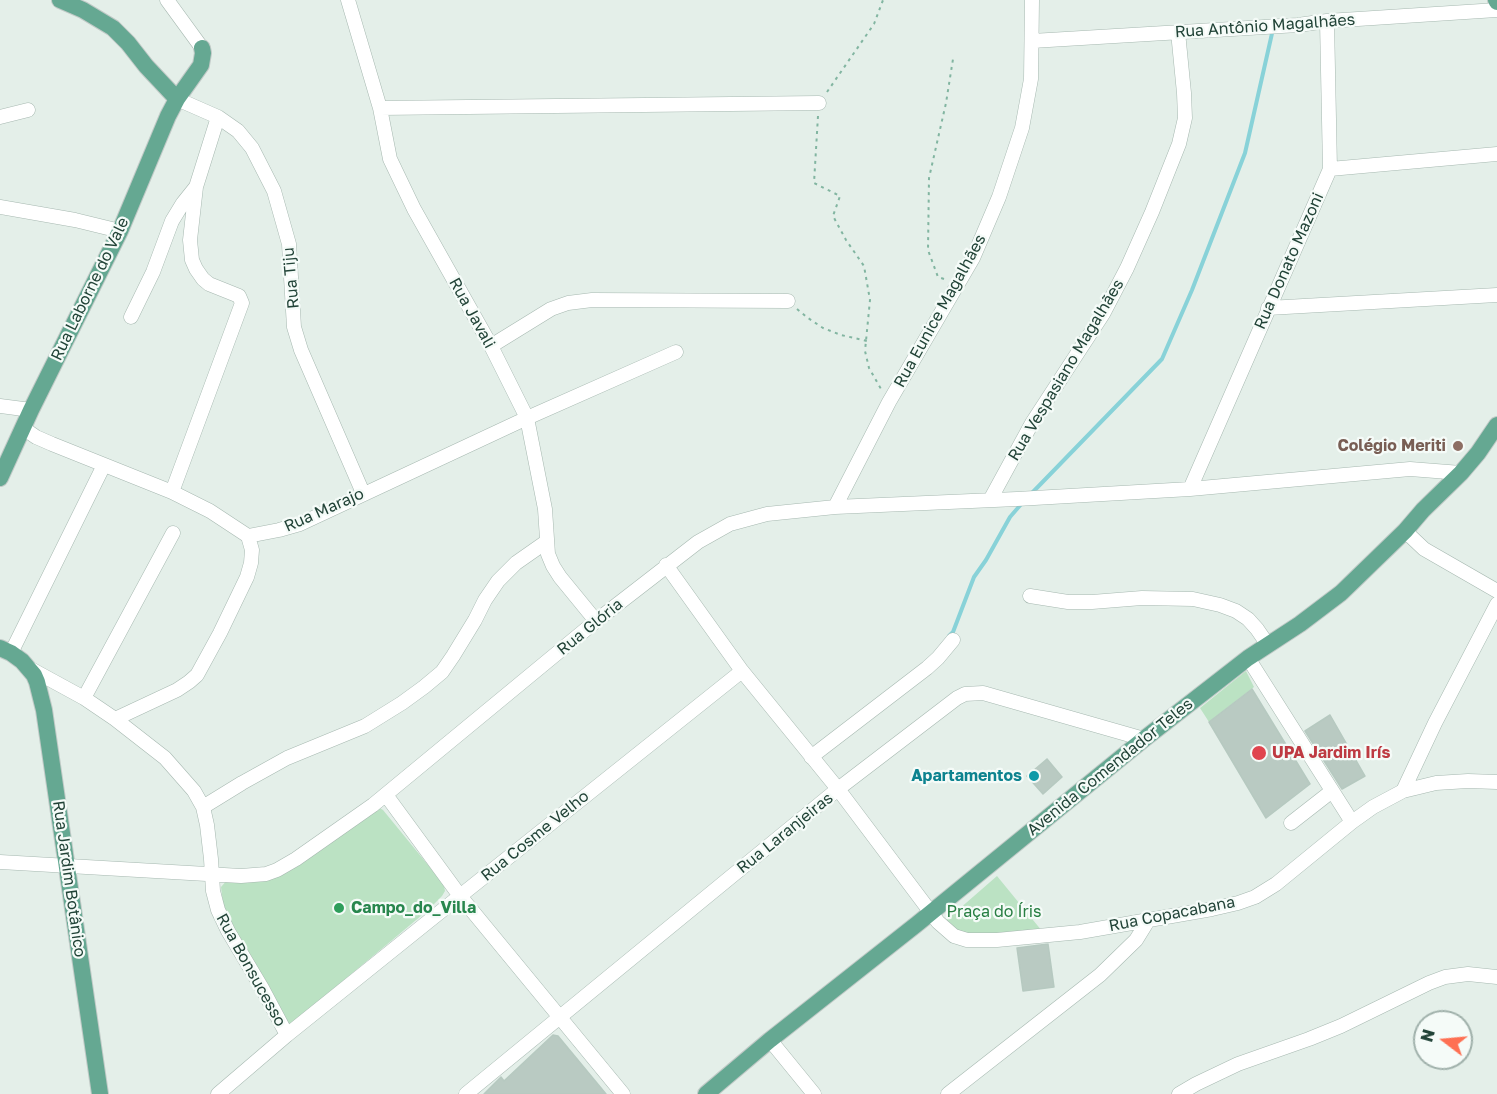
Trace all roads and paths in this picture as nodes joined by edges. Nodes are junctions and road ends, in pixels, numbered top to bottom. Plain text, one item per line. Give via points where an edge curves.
1 (60, 0) edge
2 (167, 0) edge
3 (348, 0) edge
4 (883, 0) edge
5 (1032, 0) edge
6 (1497, 10) edge
7 (1327, 21) junction
8 (1178, 32) junction
9 (1032, 41) junction
10 (202, 48) joint
11 (952, 60) dead end
12 (177, 99) junction
13 (819, 103) junction
14 (380, 108) junction
15 (28, 110) dead end
16 (0, 117) edge
17 (218, 117) junction
18 (1497, 154) edge
19 (1330, 170) junction
20 (196, 187) junction
21 (0, 207) edge
22 (120, 231) junction
23 (957, 286) junction
24 (1497, 295) edge
25 (788, 301) joint
26 (1268, 308) junction
27 (131, 317) dead end
28 (867, 341) junction
29 (491, 345) junction
30 (676, 352) dead end
31 (889, 402) junction
32 (0, 406) edge
33 (31, 410) junction
34 (527, 418) junction
35 (1497, 425) edge
36 (23, 428) junction
37 (104, 465) junction
38 (1461, 473) junction
39 (0, 478) edge
40 (1190, 489) junction
41 (172, 492) junction
42 (363, 493) junction
43 (990, 500) junction
44 (835, 507) junction
45 (1405, 531) junction
46 (173, 533) dead end
47 (248, 536) junction
48 (546, 542) junction
49 (666, 565) junction
50 (1497, 591) edge
51 (1030, 596) dead end
52 (1497, 604) edge
53 (596, 621) junction
54 (953, 640) dead end
55 (1268, 645) junction
56 (5, 651) edge
57 (1248, 658) junction
58 (29, 668) junction
59 (742, 671) junction
60 (84, 698) junction
61 (115, 719) junction
62 (1143, 738) junction
63 (806, 751) junction
64 (1497, 782) edge
65 (838, 789) junction
66 (1332, 791) junction
67 (1403, 791) junction
68 (386, 795) junction
69 (203, 807) junction
70 (1352, 822) junction
71 (1291, 823) dead end
72 (0, 861) edge
73 (67, 866) junction
74 (212, 874) junction
75 (460, 896) junction
76 (932, 912) junction
77 (1149, 919) junction
78 (1497, 977) edge
79 (560, 1018) junction
80 (287, 1035) junction
81 (770, 1040) junction
82 (100, 1094) edge
83 (218, 1094) edge
84 (466, 1094) edge
85 (623, 1094) edge
86 (706, 1094) edge
87 (814, 1094) edge
88 (948, 1094) edge
89 (1179, 1094) edge

1 - 12 main road via 113,28
2 - 10 street
3 - 14 street, Rua Javali
4 - 13 path via 874,24
5 - 9 street, Rua Eunice Magalhães
6 - 7 street, Rua Antônio Magalhães
7 - 8 street, Rua Antônio Magalhães
7 - 19 street, Rua Donato Mazoni
8 - 9 street, Rua Antônio Magalhães
8 - 43 street, Rua Vespasiano Magalhães via 1185,118 1152,212 1103,314 1032,423
9 - 23 street, Rua Eunice Magalhães via 1031,79 1022,128 995,207
10 - 12 main road, Rua Laborne do Vale via 201,65
11 - 23 path via 929,178 927,250 938,277
12 - 17 street, Rua Tiju
12 - 22 main road, Rua Laborne do Vale
13 - 14 street
13 - 28 path via 814,183 840,196 832,216 864,266 870,300
14 - 29 street, Rua Javali via 390,159 402,186
15 - 16 street
17 - 20 street
17 - 42 street, Rua Tiju via 238,131 252,148 274,191 289,244 294,327
18 - 19 street
19 - 26 street, Rua Donato Mazoni
20 - 27 street via 172,221
20 - 41 street via 189,240 192,260 202,279 238,296 243,303
21 - 22 street
22 - 33 main road, Rua Laborne do Vale
23 - 31 street, Rua Eunice Magalhães
24 - 26 street
25 - 28 path via 823,327
25 - 29 street via 568,303
26 - 40 street, Rua Donato Mazoni
28 - 31 path via 869,368
29 - 34 street, Rua Javali
30 - 34 street, Rua Marajo
31 - 44 street, Rua Eunice Magalhães
32 - 33 street
33 - 36 main road, Rua Laborne do Vale
34 - 42 street, Rua Marajo
34 - 48 street, Rua Javali via 545,509
35 - 38 main road, Avenida Comendador Teles
36 - 37 street
36 - 39 main road, Rua Laborne do Vale
37 - 41 street
37 - 56 street
38 - 40 street, Rua Glória via 1399,470
38 - 45 main road, Avenida Comendador Teles
40 - 43 street, Rua Glória
41 - 47 street
42 - 47 street, Rua Marajo via 300,524
43 - 44 street, Rua Glória
44 - 49 street, Rua Glória via 767,514 730,524
45 - 50 street via 1424,549
45 - 55 main road, Avenida Comendador Teles via 1341,593
46 - 60 street
47 - 61 street via 252,550 247,577 197,675 177,690
48 - 53 street, Rua Javali via 553,566
48 - 69 street via 498,581 442,672 424,687 364,726 287,758
49 - 53 street, Rua Glória
49 - 59 street, Rua Copacabana
51 - 55 street via 1068,602 1193,599 1236,611 1248,619
52 - 67 street
53 - 68 street, Rua Glória
54 - 63 street via 927,668
55 - 57 main road, Avenida Comendador Teles
56 - 58 main road
57 - 62 main road, Avenida Comendador Teles
57 - 66 street
58 - 60 street, Rua Bonsucesso
58 - 73 main road, Rua Jardim Botânico via 44,710
59 - 63 street, Rua Copacabana
59 - 75 street, Rua Cosme Velho
60 - 61 street, Rua Bonsucesso
61 - 69 street, Rua Bonsucesso via 165,758
62 - 65 street, Rua Laranjeiras via 973,692 957,698
62 - 76 main road, Avenida Comendador Teles
63 - 65 street, Rua Copacabana
64 - 67 street, Rua Copacabana via 1436,783
65 - 76 street, Rua Copacabana
65 - 79 street, Rua Laranjeiras
66 - 70 street
66 - 71 street
67 - 70 street, Rua Copacabana
68 - 74 street, Rua Glória via 278,870 253,875
68 - 75 street
69 - 74 street, Rua Bonsucesso
70 - 77 street, Rua Copacabana via 1255,897 1212,909
72 - 73 street, Rua Glória
73 - 74 street, Rua Glória
73 - 82 main road, Rua Jardim Botânico
74 - 80 street, Rua Bonsucesso via 222,921
75 - 79 street
75 - 80 street, Rua Cosme Velho
76 - 77 street, Rua Copacabana via 947,931 967,940 1080,932
76 - 81 main road, Avenida Comendador Teles
77 - 88 street via 1136,940 1100,975
78 - 89 street via 1468,974 1429,982 1341,1026 1238,1064
79 - 84 street, Rua Laranjeiras
79 - 85 street
80 - 83 street, Rua Cosme Velho
81 - 86 main road, Avenida Comendador Teles
81 - 87 street

